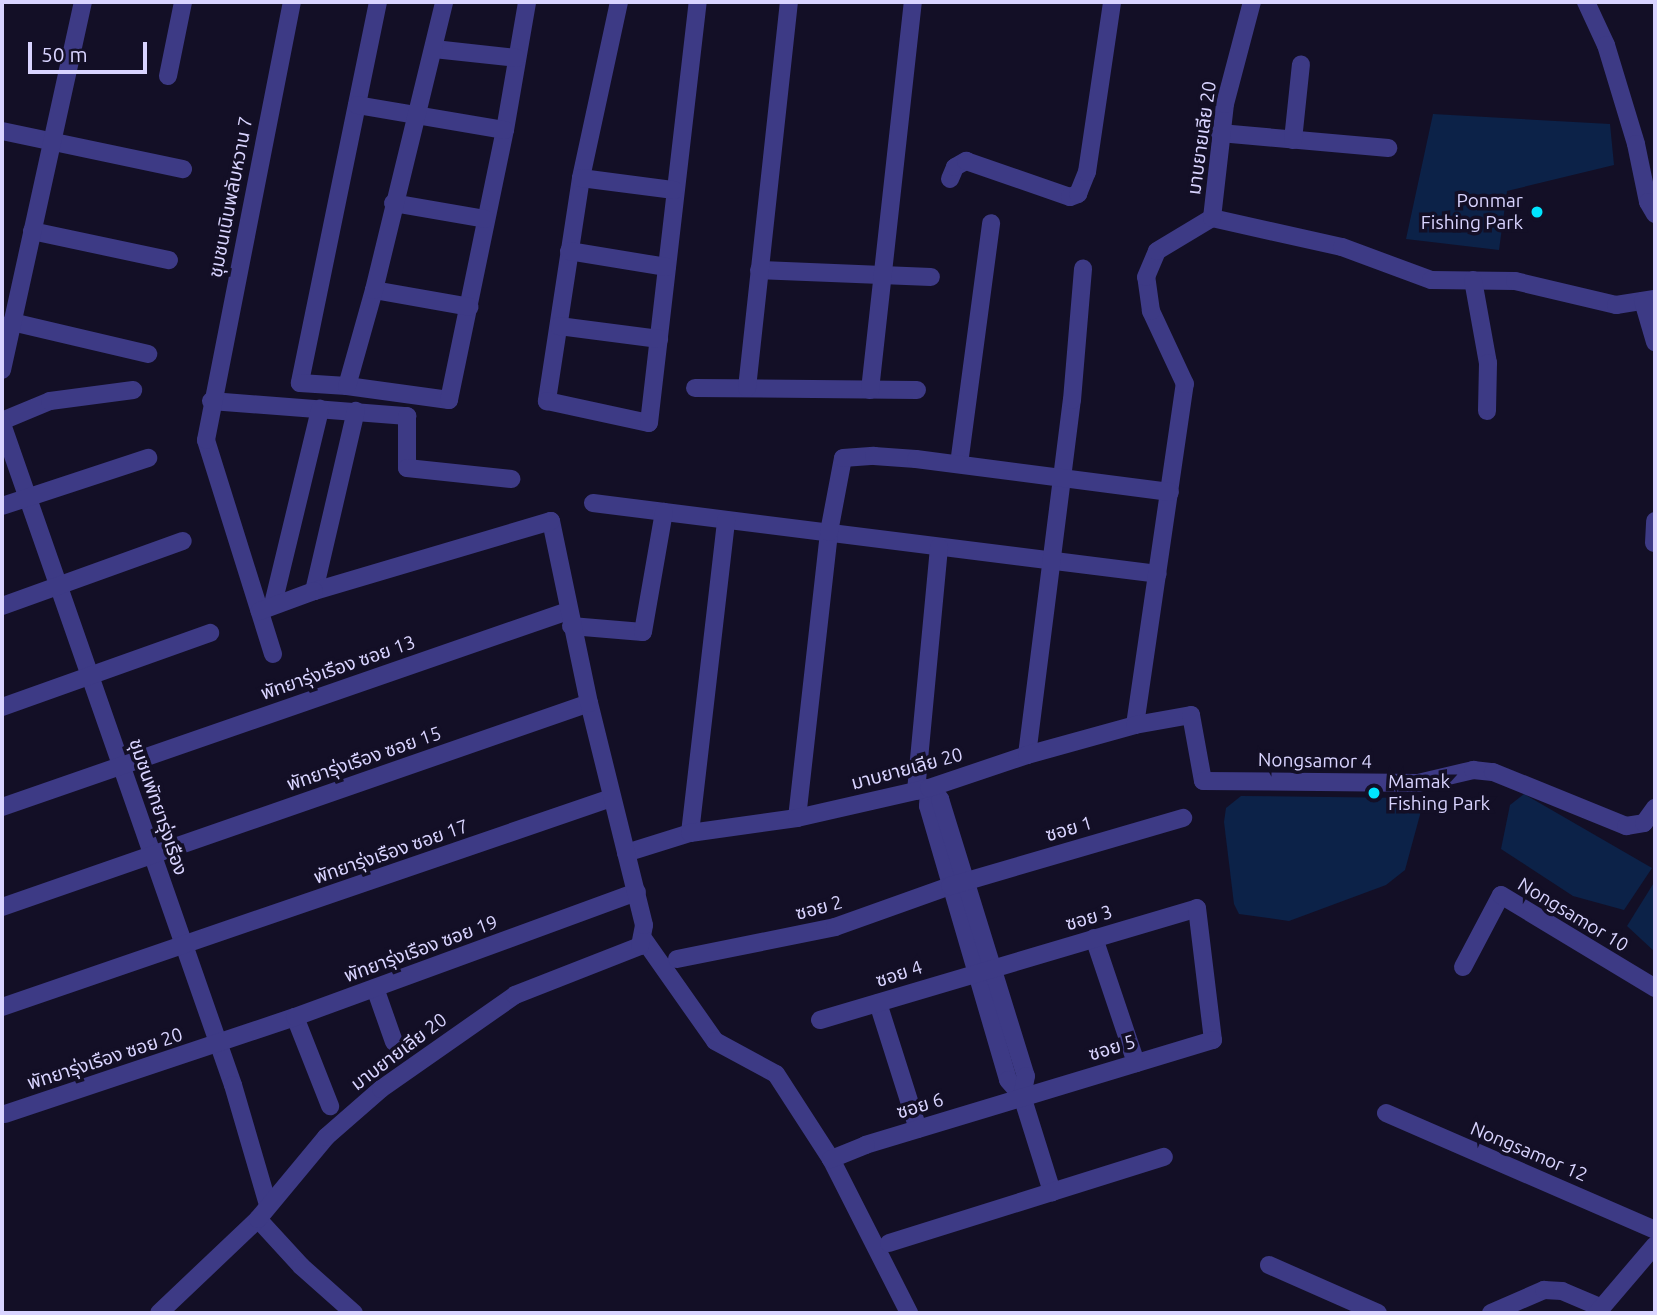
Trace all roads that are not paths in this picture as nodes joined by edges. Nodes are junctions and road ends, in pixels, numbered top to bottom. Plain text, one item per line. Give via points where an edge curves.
1 (83, 2) edge
2 (183, 2) edge
3 (292, 2) edge
4 (378, 2) edge
5 (444, 2) edge
6 (527, 2) edge
7 (619, 2) edge
8 (698, 2) edge
9 (789, 2) edge
10 (913, 2) edge
11 (1112, 2) edge
12 (1252, 2) edge
13 (1586, 2) edge
14 (434, 49) junction
15 (517, 58) junction
16 (1301, 64) dead end
17 (168, 76) dead end
18 (357, 105) junction
19 (417, 115) junction
20 (505, 130) junction
21 (2, 131) edge
22 (1220, 133) junction
23 (1293, 140) junction
24 (52, 142) junction
25 (1388, 148) dead end
26 (183, 169) dead end
27 (581, 178) junction
28 (950, 179) dead end
29 (674, 190) junction
30 (393, 203) junction
31 (1655, 214) edge
32 (1212, 218) junction
33 (486, 219) junction
34 (992, 223) dead end
35 (32, 230) junction
36 (569, 251) junction
37 (169, 260) dead end
38 (667, 267) junction
39 (1083, 268) dead end
40 (759, 270) junction
41 (882, 274) junction
42 (931, 277) dead end
43 (1473, 280) junction
44 (374, 290) junction
45 (1649, 300) edge
46 (470, 307) junction
47 (12, 322) junction
48 (559, 326) junction
49 (659, 339) junction
50 (1655, 342) edge
51 (148, 354) dead end
52 (2, 370) edge
53 (347, 386) junction
54 (695, 388) dead end
55 (747, 388) junction
56 (133, 390) dead end
57 (870, 390) junction
58 (916, 390) dead end
59 (211, 401) junction
60 (320, 409) junction
61 (356, 411) junction
62 (1487, 411) dead end
63 (2, 423) edge
64 (148, 457) dead end
65 (959, 464) junction
66 (1062, 476) junction
67 (511, 479) dead end
68 (1170, 492) junction
69 (27, 497) junction
70 (593, 503) dead end
71 (2, 506) edge
72 (664, 512) junction
73 (726, 520) junction
74 (1655, 521) edge
75 (829, 532) junction
76 (183, 541) dead end
77 (1654, 543) edge
78 (939, 547) junction
79 (1051, 561) junction
80 (1158, 574) junction
81 (58, 586) junction
82 (314, 591) junction
83 (2, 606) edge
84 (266, 608) junction
85 (570, 619) junction
86 (210, 633) dead end
87 (273, 654) dead end
88 (90, 675) junction
89 (589, 703) junction
90 (2, 707) edge
91 (1135, 725) junction
92 (1027, 755) junction
93 (121, 764) junction
94 (922, 790) junction
95 (611, 798) junction
96 (2, 807) edge
97 (1655, 808) edge
98 (797, 818) junction
99 (1182, 818) dead end
100 (690, 833) junction
101 (626, 853) junction
102 (152, 854) junction
103 (958, 883) junction
104 (637, 892) junction
105 (2, 907) edge
106 (642, 937) junction
107 (1094, 938) junction
108 (185, 946) junction
109 (677, 959) dead end
110 (1463, 967) dead end
111 (983, 970) junction
112 (375, 988) junction
113 (1655, 988) edge
114 (878, 1003) junction
115 (2, 1007) edge
116 (295, 1017) junction
117 (820, 1020) dead end
118 (1213, 1040) joint
119 (394, 1042) dead end
120 (219, 1044) junction
121 (1136, 1062) junction
122 (1022, 1096) junction
123 (330, 1106) dead end
124 (1387, 1113) dead end
125 (5, 1114) dead end
126 (918, 1129) junction
127 (1164, 1157) dead end
128 (831, 1159) junction
129 (1052, 1192) junction
130 (263, 1212) junction
131 (1655, 1230) edge
132 (889, 1243) dead end
133 (1654, 1249) edge
134 (1269, 1265) dead end
135 (1599, 1310) edge
136 (159, 1313) edge
137 (354, 1313) edge
138 (909, 1313) edge
139 (1378, 1313) edge
140 (1491, 1313) edge

1 - 24 street
2 - 17 street
3 - 59 street, ชุมชนเนินพลับหวาน 7
4 - 18 street
5 - 14 street
6 - 15 street
7 - 27 street
8 - 29 street
9 - 40 street
10 - 41 street
11 - 28 street via 1087,172 1077,194 1070,197 966,161 955,167
12 - 22 street, มาบยายเลีย 20
13 - 31 street via 1606,46
14 - 15 street
14 - 19 street
15 - 20 street
16 - 23 street
18 - 19 street
18 - 53 street via 300,383
19 - 20 street
19 - 30 street
20 - 33 street
21 - 24 street
22 - 23 street
22 - 32 street, มาบยายเลีย 20
23 - 25 street
24 - 26 street
24 - 35 street
27 - 29 street
27 - 36 street
29 - 38 street
30 - 33 street
30 - 44 street
32 - 43 street via 1342,247 1431,280
32 - 68 street, มาบยายเลีย 20 via 1157,251 1146,277 1152,311 1185,384
33 - 46 street
34 - 65 street
35 - 37 street
35 - 47 street
36 - 38 street
36 - 48 street
38 - 49 street
39 - 66 street
40 - 41 street
40 - 55 street
41 - 42 street
41 - 57 street
43 - 45 street via 1515,281 1615,305
43 - 62 street via 1488,363
44 - 46 street
44 - 53 street
45 - 50 street
46 - 53 street via 449,400
47 - 51 street
47 - 52 street
48 - 49 street
48 - 49 street via 547,401 649,423
54 - 55 street
55 - 57 street
56 - 63 street via 50,401
57 - 58 street
59 - 60 street
59 - 84 street, ชุมชนเนินพลับหวาน 7 via 206,440 230,526
60 - 61 street
60 - 84 street
61 - 67 street via 407,416 407,468
61 - 82 street
63 - 69 street, ชุมชนพัทยารุ่งเรือง
64 - 69 street
65 - 66 street
65 - 75 street via 874,456 843,458
66 - 68 street
66 - 79 street
68 - 80 street, มาบยายเลีย 20
69 - 71 street
69 - 81 street, ชุมชนพัทยารุ่งเรือง
70 - 72 street
72 - 73 street
72 - 85 street via 643,632
73 - 75 street
73 - 100 street
74 - 77 street
75 - 78 street
75 - 98 street
76 - 81 street
78 - 79 street
78 - 94 street
79 - 80 street
79 - 92 street
80 - 91 street, มาบยายเลีย 20
81 - 83 street
81 - 88 street, ชุมชนพัทยารุ่งเรือง
82 - 84 street
82 - 85 street via 551,521
84 - 87 street, ชุมชนเนินพลับหวาน 7
85 - 89 street
85 - 93 street, พัทยารุ่งเรือง ซอย 13
86 - 88 street
88 - 90 street
88 - 93 street, ชุมชนพัทยารุ่งเรือง
89 - 95 street
89 - 102 street, พัทยารุ่งเรือง ซอย 15
91 - 92 street, มาบยายเลีย 20
91 - 97 street, Nongsamor 4 via 1191,715 1203,780 1418,783 1474,770 1493,772 1626,826 1644,824
92 - 94 street, มาบยายเลีย 20
93 - 96 street, พัทยารุ่งเรือง ซอย 13
93 - 102 street, ชุมชนพัทยารุ่งเรือง
94 - 98 street, มาบยายเลีย 20
94 - 103 street via 940,799
95 - 101 street
95 - 108 street, พัทยารุ่งเรือง ซอย 17
98 - 100 street, มาบยายเลีย 20
99 - 103 street, ซอย 1
100 - 101 street, มาบยายเลีย 20
101 - 104 street
102 - 105 street, พัทยารุ่งเรือง ซอย 15
102 - 108 street, ชุมชนพัทยารุ่งเรือง
103 - 109 street, ซอย 2 via 835,928
103 - 111 street
104 - 106 street
104 - 112 street, พัทยารุ่งเรือง ซอย 19
106 - 128 street via 715,1041 776,1074
106 - 130 street, มาบยายเลีย 20 via 640,946 630,951 515,996 445,1042 326,1137
107 - 111 street, ซอย 3
107 - 118 street, ซอย 3 via 1197,908
107 - 121 street
108 - 115 street, พัทยารุ่งเรือง ซอย 17
108 - 120 street, ชุมชนพัทยารุ่งเรือง
110 - 113 street, Nongsamor 10 via 1502,895
111 - 114 street, ซอย 4
111 - 122 street via 1026,1076
112 - 116 street, พัทยารุ่งเรือง ซอย 19
112 - 119 street
114 - 117 street, ซอย 4
114 - 126 street
116 - 120 street, พัทยารุ่งเรือง ซอย 19
116 - 123 street
118 - 121 street, ซอย 5
120 - 125 street, พัทยารุ่งเรือง ซอย 20
120 - 130 street, ชุมชนพัทยารุ่งเรือง
121 - 122 street, ซอย 5
122 - 126 street, ซอย 6
122 - 129 street
124 - 131 street, Nongsamor 12
126 - 128 street, ซอย 6
127 - 129 street
128 - 138 street
129 - 132 street
130 - 136 street, มาบยายเลีย 20
130 - 137 street via 301,1266
133 - 135 street
134 - 139 street
135 - 140 street via 1562,1291 1544,1290

